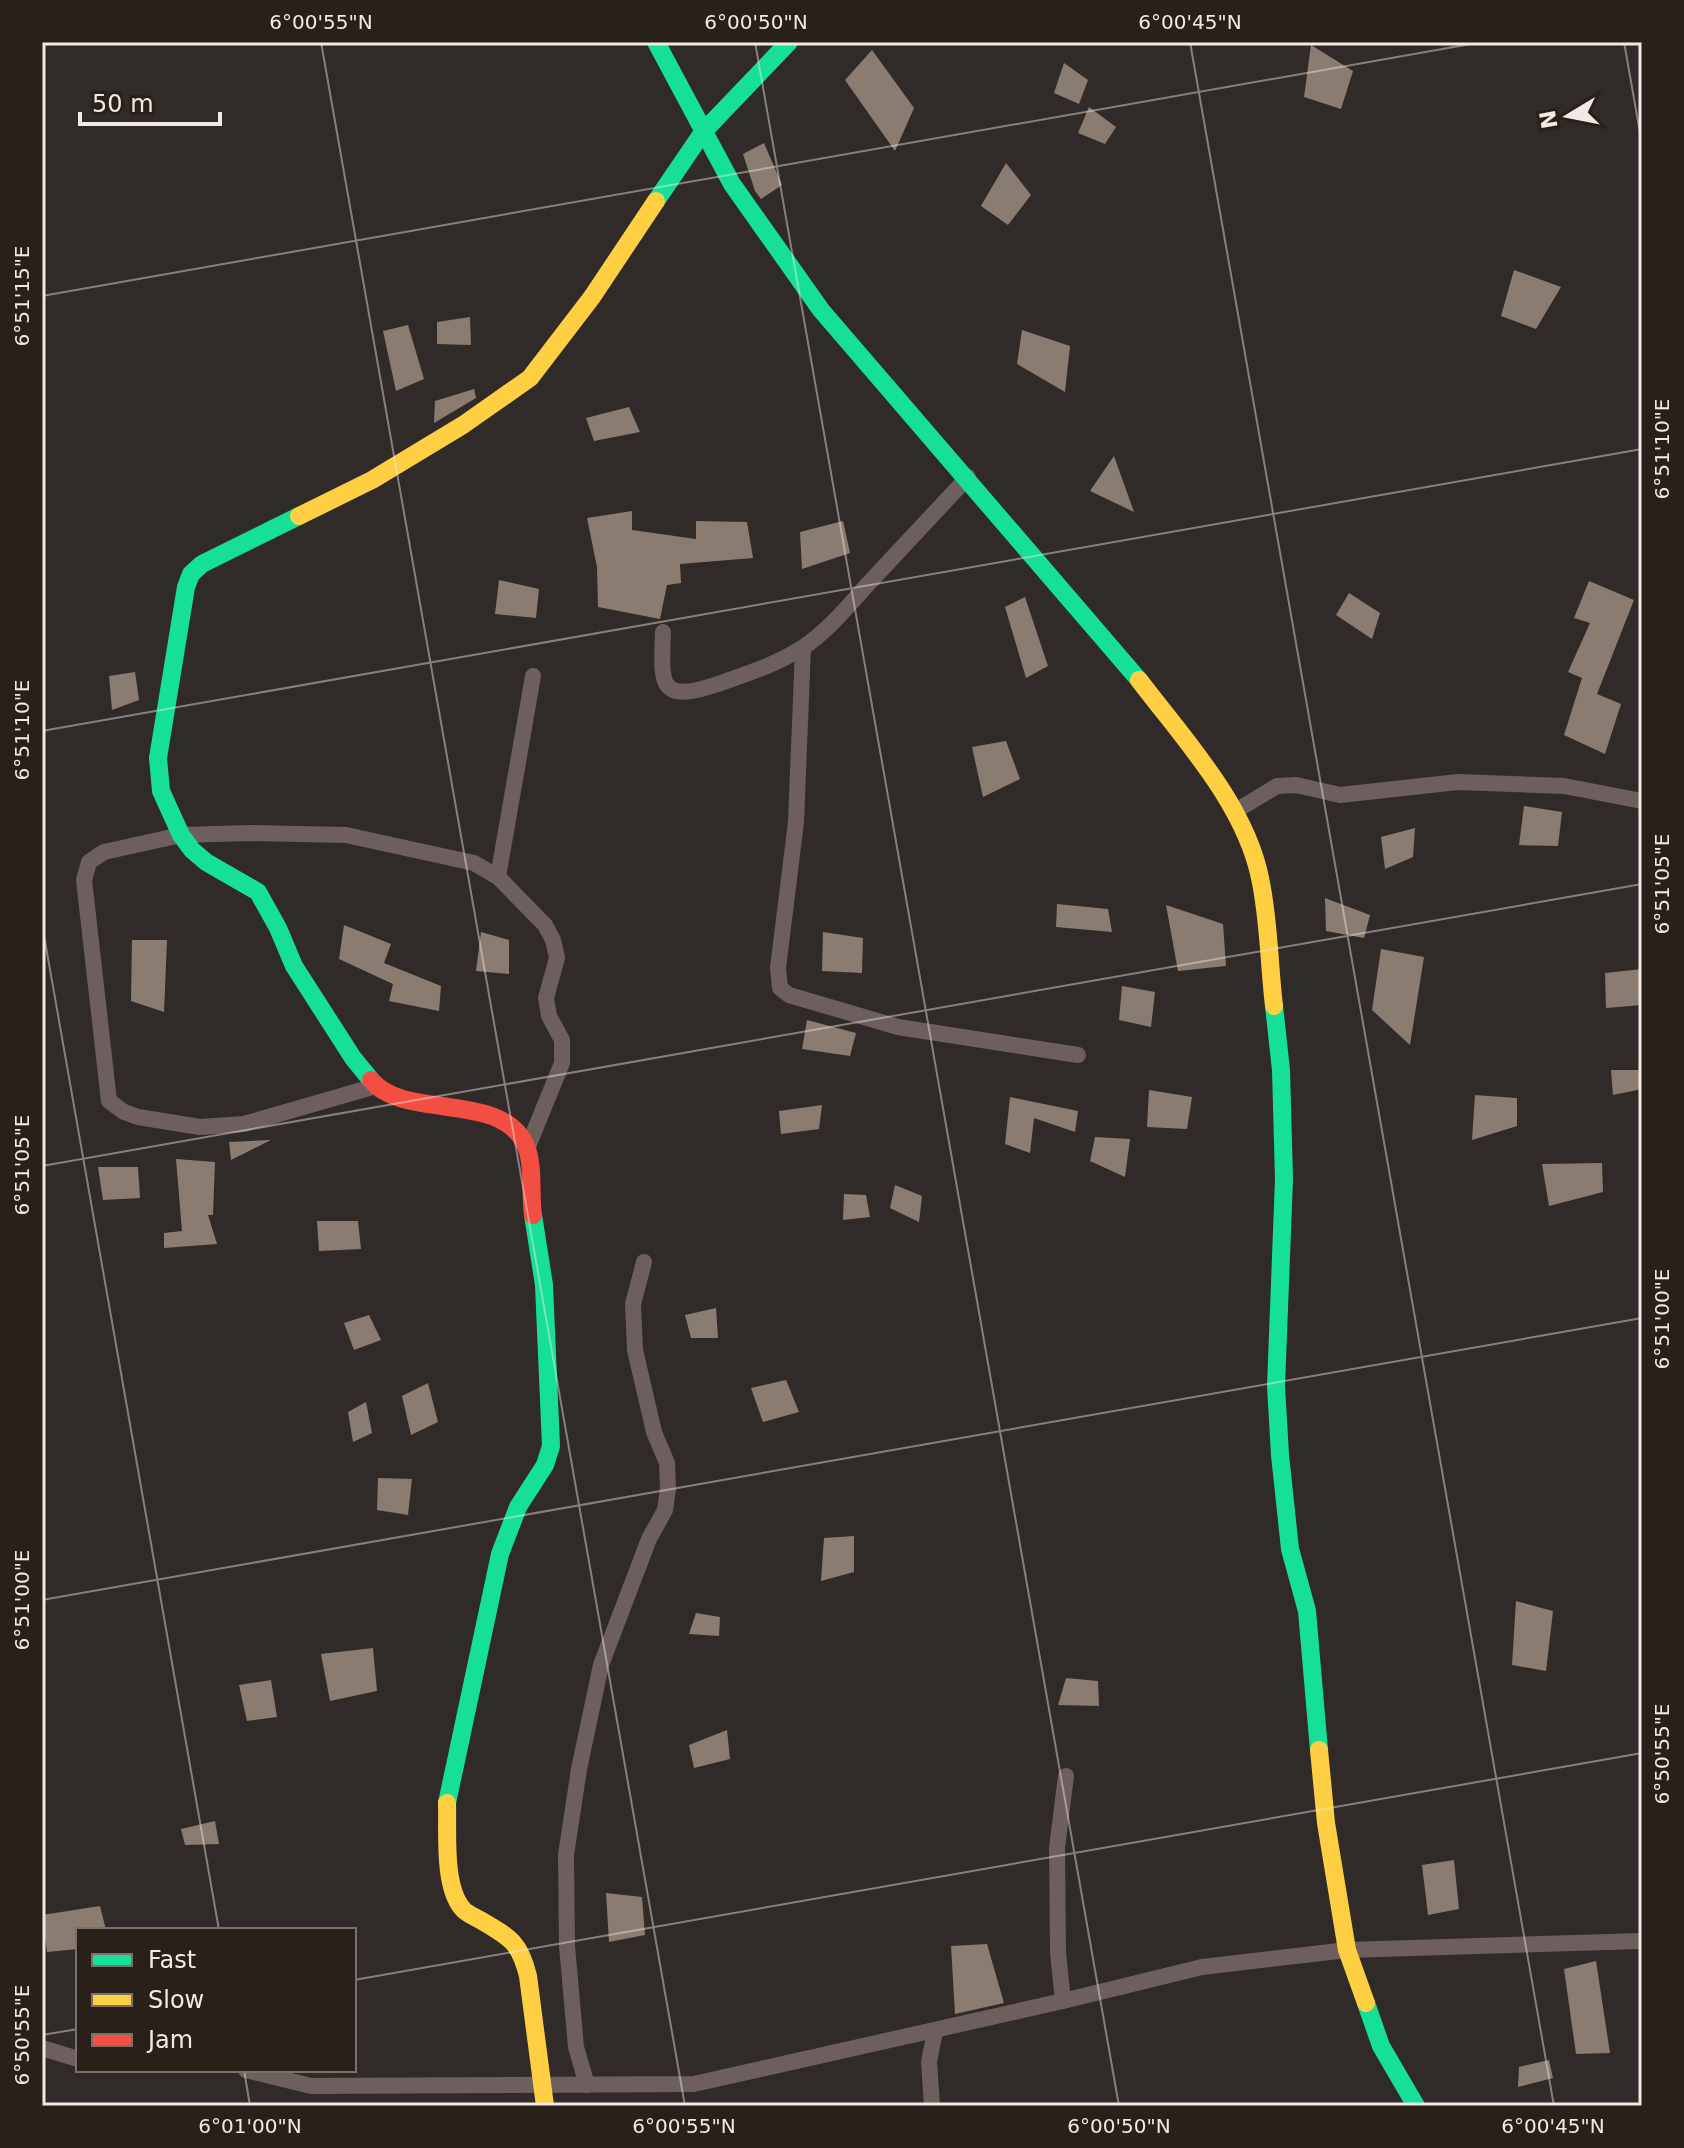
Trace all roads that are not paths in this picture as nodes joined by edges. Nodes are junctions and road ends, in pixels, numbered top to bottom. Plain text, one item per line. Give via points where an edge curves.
1 (656, 42) edge
2 (789, 42) edge
3 (703, 132) junction
4 (968, 477) junction
5 (663, 632) dead end
6 (803, 648) junction
7 (533, 676) dead end
8 (1642, 801) edge
9 (1234, 812) junction
10 (181, 835) junction
11 (498, 877) junction
12 (1078, 1055) dead end
13 (376, 1086) junction
14 (527, 1149) junction
15 (644, 1262) dead end
16 (1066, 1776) dead end
17 (1642, 1941) edge
18 (1347, 1950) junction
19 (1063, 2001) junction
20 (935, 2031) junction
21 (42, 2048) edge
22 (76, 2058) edge
23 (254, 2072) edge
24 (544, 2085) junction
25 (587, 2085) junction
26 (545, 2106) edge
27 (932, 2106) edge
28 (1416, 2106) edge

1 - 3 street
2 - 3 street
3 - 4 street via 732,184 821,310
3 - 10 street via 592,297 530,378 372,480 191,574 158,758 161,791
4 - 6 street
4 - 9 street via 1154,698
5 - 6 street via 661,670 667,685 678,693 756,671
6 - 12 street via 796,822 780,988 898,1027
7 - 11 street
8 - 9 street via 1564,786 1458,782 1340,795 1296,785 1277,786
9 - 18 street via 1260,877 1273,982 1284,1179 1276,1386 1280,1455 1290,1549 1307,1611 1326,1823
10 - 11 street via 346,835 474,863
10 - 13 street via 206,862 258,892 294,966
10 - 13 street via 104,852 89,862 84,880 109,1101 138,1117 200,1127 244,1124
11 - 14 street via 545,925 557,958 546,998 562,1040 562,1063
13 - 14 street via 393,1095 499,1118 516,1129
14 - 24 street via 544,1285 551,1446 500,1554 447,1797 447,1826 453,1893 463,1910 513,1939 523,1956
15 - 25 street via 633,1304 635,1350 654,1432 667,1463 668,1489 665,1510 601,1665 566,1855 576,2047
16 - 19 street via 1057,1848
17 - 18 street
18 - 19 street via 1202,1967
18 - 28 street via 1381,2046
19 - 20 street
20 - 25 street via 694,2084
20 - 27 street via 929,2062
21 - 22 street
23 - 24 street via 311,2086
24 - 25 street
24 - 26 street

